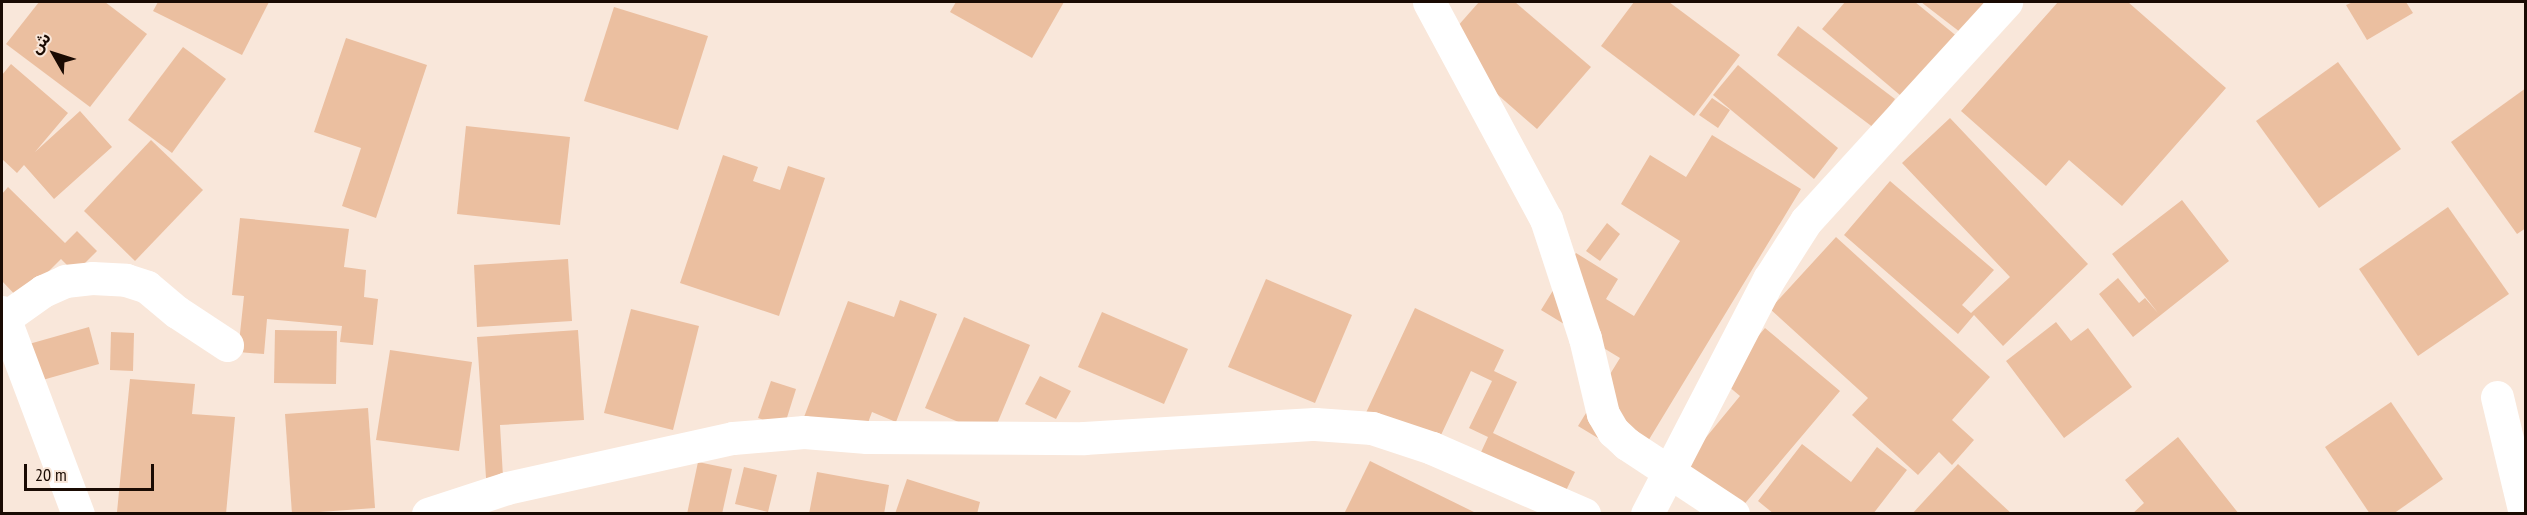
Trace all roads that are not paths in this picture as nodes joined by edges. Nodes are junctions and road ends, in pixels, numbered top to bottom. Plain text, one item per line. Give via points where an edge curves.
1 (1429, 2) edge
2 (2006, 2) edge
3 (2, 317) edge
4 (227, 345) dead end
5 (2497, 397) dead end
6 (1669, 470) junction
7 (78, 513) edge
8 (428, 513) edge
9 (1584, 513) edge
10 (1647, 513) edge
11 (1733, 513) edge
12 (2526, 513) edge

1 - 6 street via 1546,219 1585,338 1603,414 1613,431 1628,444
2 - 6 street via 1806,221 1769,279
3 - 4 street via 64,281 126,280 147,287
3 - 7 street
5 - 12 street
6 - 10 street
6 - 11 street
8 - 9 street via 507,488 733,438 804,432 867,437 1084,438 1315,423 1372,428 1432,448

